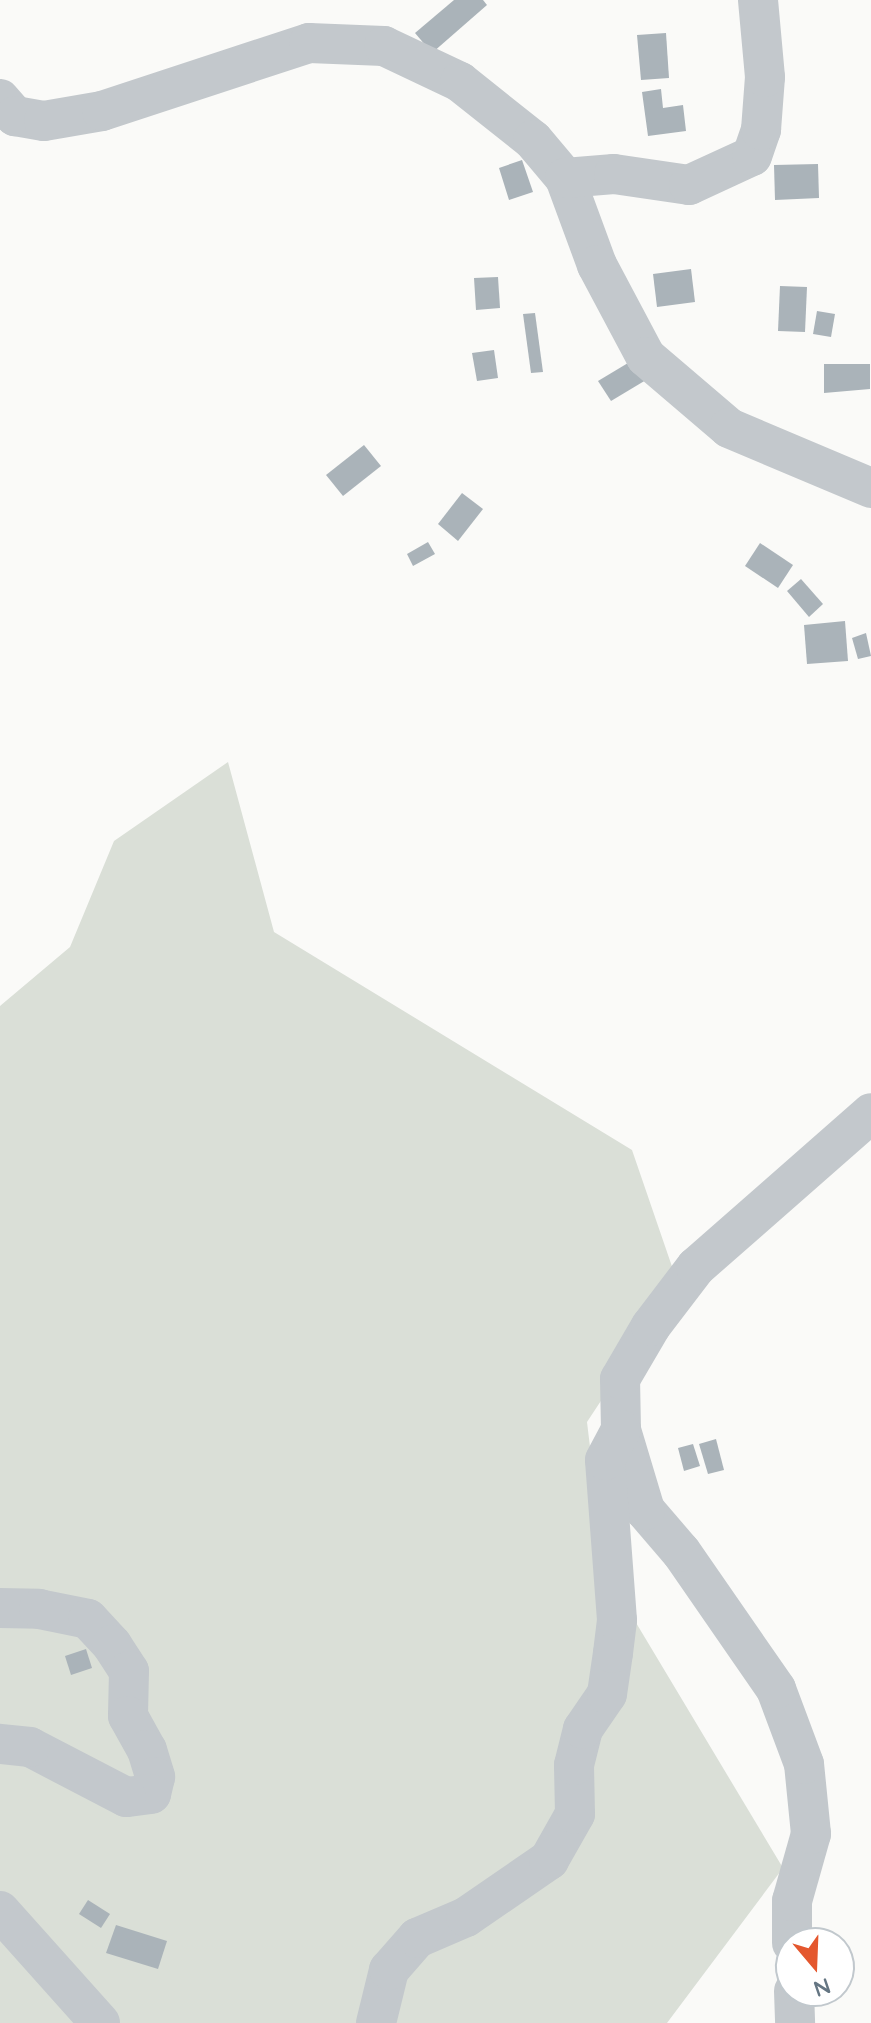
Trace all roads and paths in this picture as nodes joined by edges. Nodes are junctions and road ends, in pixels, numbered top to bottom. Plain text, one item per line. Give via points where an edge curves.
1 (758, 0) edge
2 (0, 99) edge
3 (565, 178) junction
4 (871, 488) edge
5 (871, 1113) edge
6 (621, 1430) junction
7 (0, 1608) edge
8 (0, 1744) edge
9 (0, 1911) edge
10 (792, 1927) edge
11 (100, 2023) edge
12 (376, 2023) edge

1 - 3 street via 765,77 761,130 752,156 689,185 614,174
2 - 3 street via 15,116 44,121 102,111 309,43 384,46 460,82 533,140
3 - 4 street via 597,265 646,357 729,428
5 - 6 street via 696,1267 651,1326 620,1379
6 - 10 street via 645,1510 681,1552 776,1689 804,1764 811,1834 792,1901
6 - 12 street via 605,1460 615,1642 607,1694 583,1729 574,1765 575,1814 549,1860 466,1917 417,1938 389,1970
7 - 8 street via 88,1619 112,1645 129,1671 128,1716 155,1777 151,1794 126,1797 30,1747
9 - 11 street

